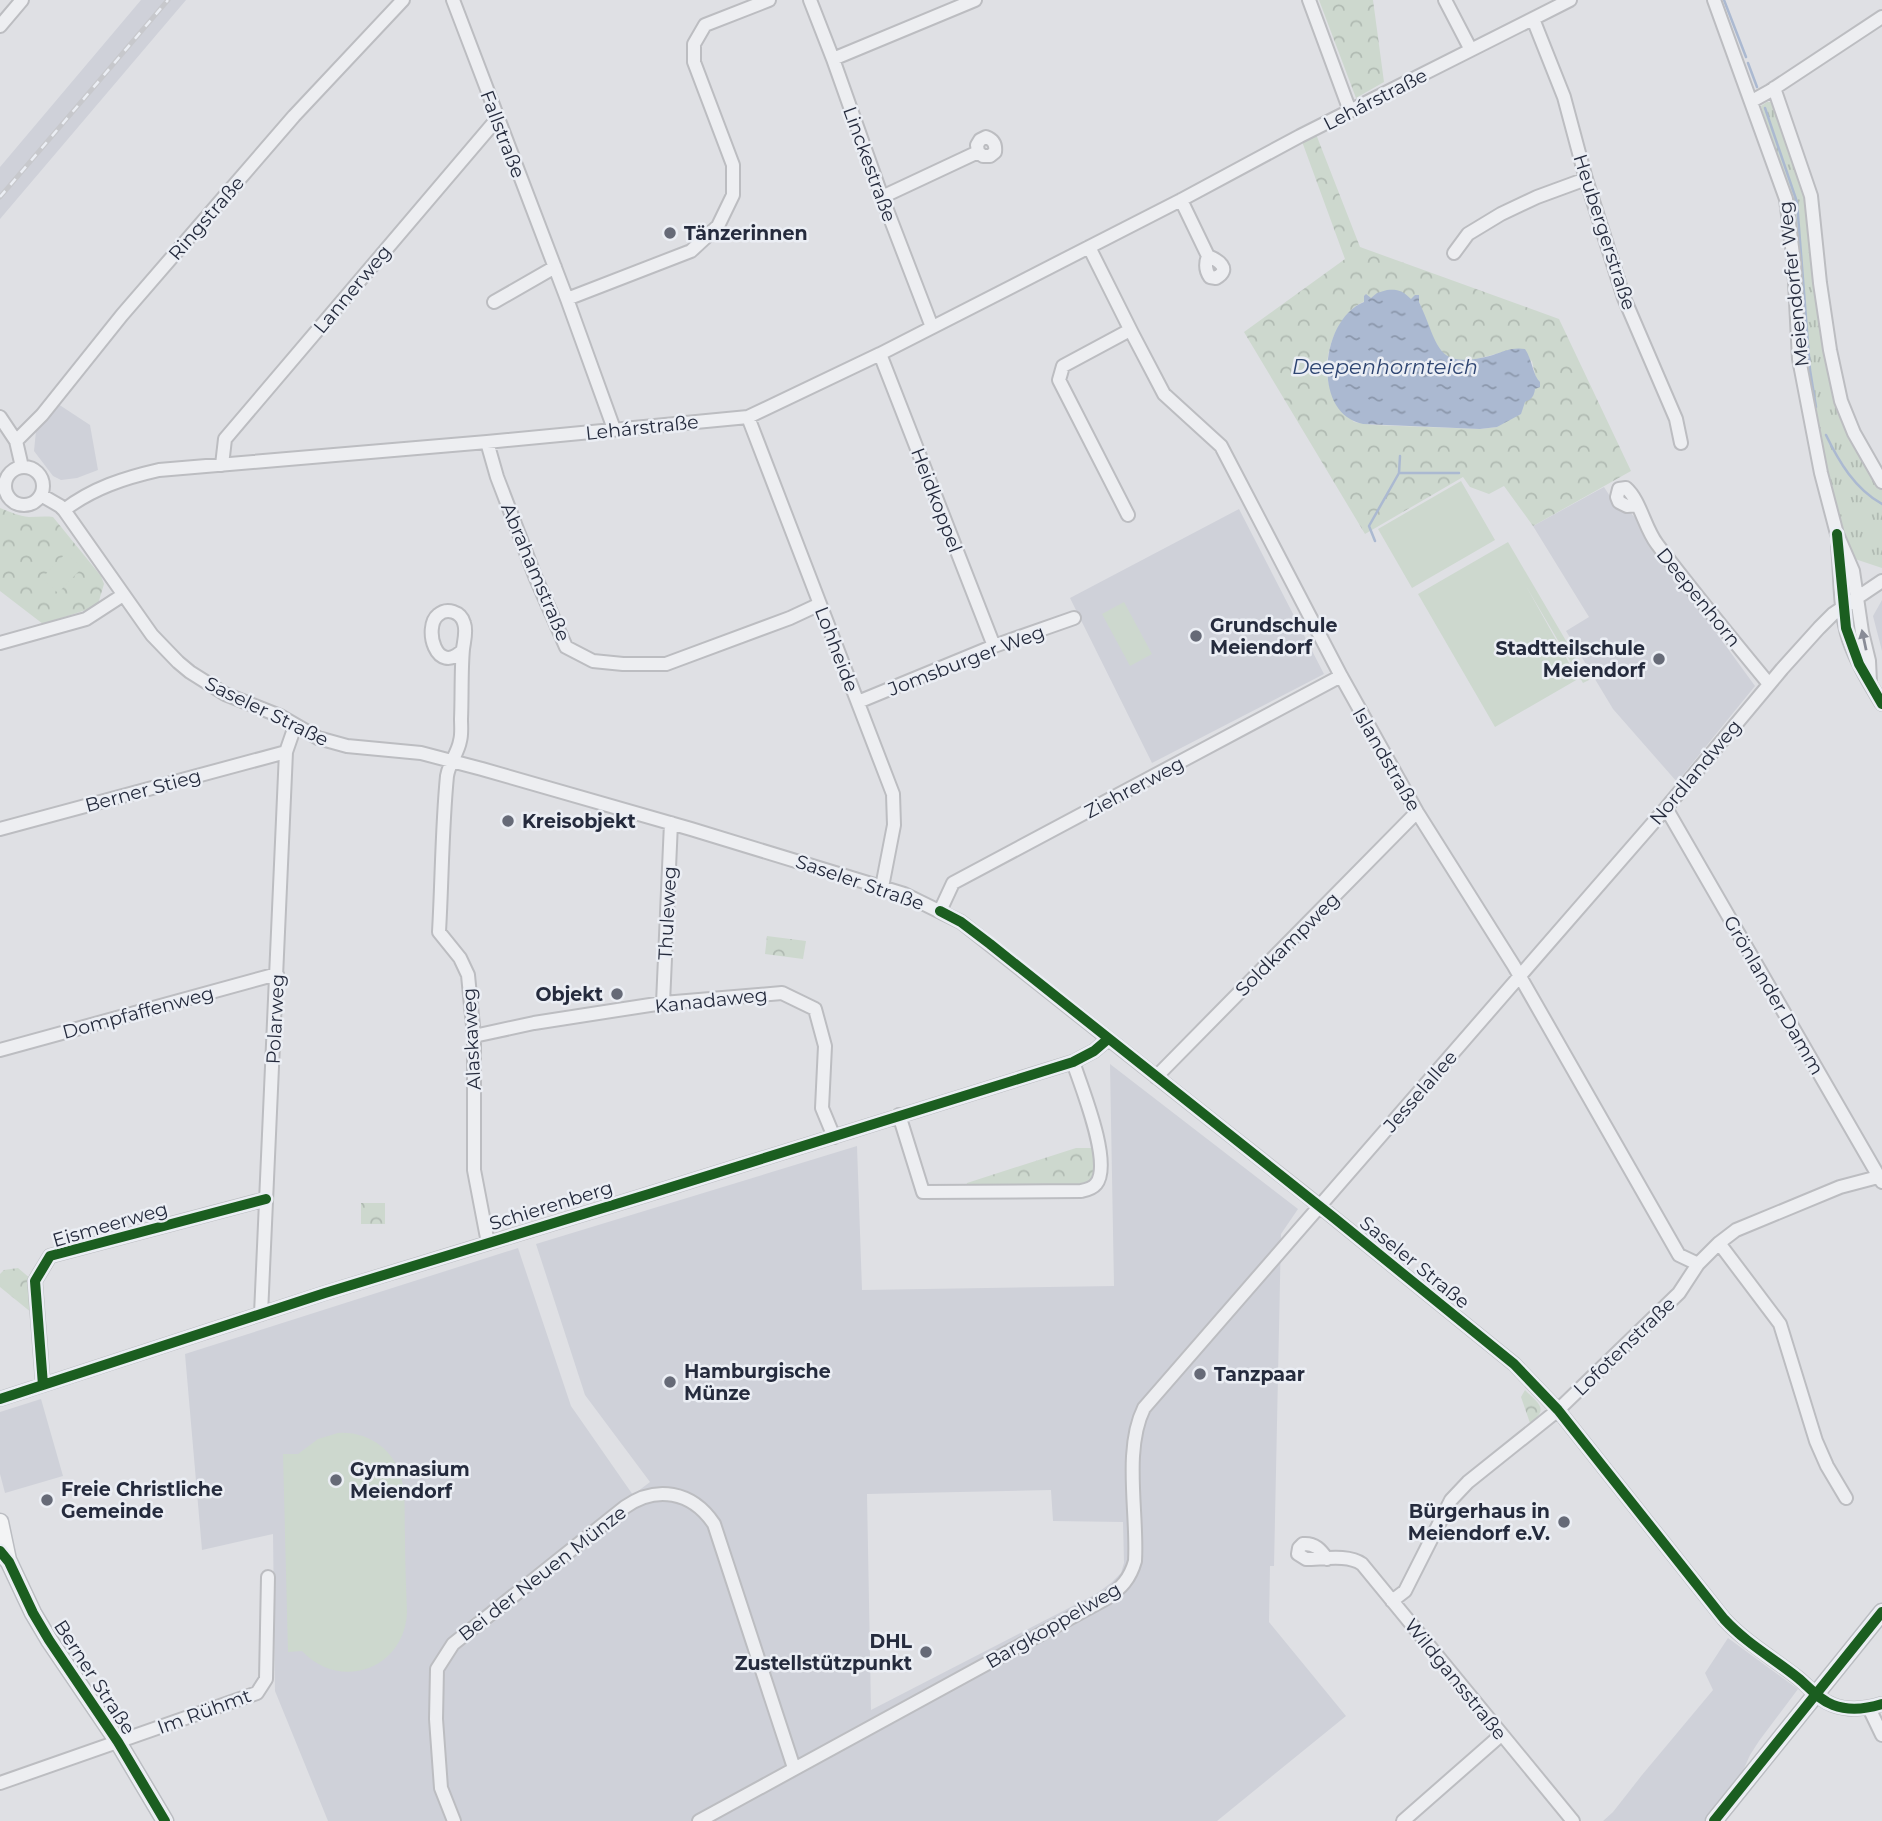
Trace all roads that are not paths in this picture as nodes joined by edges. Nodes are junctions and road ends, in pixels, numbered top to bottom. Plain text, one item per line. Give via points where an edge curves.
1 (22, 0) edge
2 (403, 0) edge
3 (453, 0) edge
4 (769, 0) edge
5 (810, 0) edge
6 (975, 0) edge
7 (1309, 0) edge
8 (1446, 0) edge
9 (1570, 0) edge
10 (1714, 0) edge
11 (1882, 17) edge
12 (1533, 19) junction
13 (0, 26) edge
14 (1471, 50) junction
15 (834, 59) junction
16 (1774, 88) junction
17 (1752, 102) junction
18 (1350, 111) junction
19 (497, 119) junction
20 (978, 152) dead end
21 (1586, 179) junction
22 (881, 197) junction
23 (1181, 200) junction
24 (1089, 247) junction
25 (1454, 253) dead end
26 (1208, 256) dead end
27 (555, 267) junction
28 (567, 299) junction
29 (494, 302) dead end
30 (932, 327) junction
31 (1130, 330) junction
32 (880, 354) junction
33 (748, 416) junction
34 (0, 417) edge
35 (614, 429) junction
36 (16, 441) junction
37 (487, 443) junction
38 (1681, 443) dead end
39 (222, 465) junction
40 (22, 467) junction
41 (1882, 482) edge
42 (3, 483) edge
43 (41, 495) junction
44 (4, 497) edge
45 (1637, 505) dead end
46 (64, 510) junction
47 (1128, 516) dead end
48 (1837, 534) junction
49 (1882, 581) edge
50 (123, 595) junction
51 (1857, 598) junction
52 (820, 604) junction
53 (1843, 607) junction
54 (1074, 618) dead end
55 (0, 643) edge
56 (994, 646) junction
57 (463, 650) dead end
58 (1341, 676) junction
59 (1870, 682) junction
60 (1769, 684) junction
61 (858, 702) junction
62 (1882, 704) edge
63 (295, 726) junction
64 (286, 752) junction
65 (452, 761) junction
66 (1665, 808) junction
67 (1417, 812) junction
68 (671, 823) junction
69 (0, 829) edge
70 (882, 887) junction
71 (940, 911) junction
72 (277, 974) junction
73 (1520, 976) junction
74 (663, 1003) junction
75 (474, 1036) junction
76 (1108, 1039) junction
77 (0, 1049) edge
78 (1073, 1062) junction
79 (1156, 1077) junction
80 (899, 1115) junction
81 (834, 1136) junction
82 (1880, 1180) edge
83 (266, 1199) junction
84 (1319, 1206) junction
85 (488, 1243) junction
86 (1719, 1243) junction
87 (1698, 1264) junction
88 (261, 1314) junction
89 (43, 1385) junction
90 (0, 1399) edge
91 (1558, 1410) junction
92 (1846, 1498) dead end
93 (0, 1522) edge
94 (4, 1557) edge
95 (1328, 1559) dead end
96 (268, 1577) dead end
97 (1392, 1601) junction
98 (1882, 1612) edge
99 (1816, 1693) junction
100 (1876, 1706) edge
101 (1501, 1735) junction
102 (1882, 1735) edge
103 (118, 1742) junction
104 (794, 1769) junction
105 (0, 1783) edge
106 (165, 1821) edge
107 (454, 1821) edge
108 (699, 1821) edge
109 (1403, 1821) edge
110 (1573, 1821) edge
111 (1714, 1821) edge

1 - 13 street
2 - 36 street, Ringstraße via 294,116
3 - 19 street, Fallstraße
4 - 28 street via 705,25 694,44 694,62 733,165 733,195 718,226 691,251
5 - 15 street, Linckestraße
6 - 15 street
7 - 18 street
8 - 14 street
9 - 12 street, Lehárstraße
10 - 17 street, Meiendorfer Weg
11 - 16 street
12 - 14 street, Lehárstraße
12 - 21 street, Heubergerstraße via 1564,97
14 - 18 street, Lehárstraße
15 - 22 street, Linckestraße
16 - 17 street
16 - 41 street, Meiendorfer Weg via 1811,196 1818,270 1841,401
17 - 48 street, Meiendorfer Weg via 1786,199 1799,359
18 - 23 street, Lehárstraße
19 - 27 street, Fallstraße
19 - 39 street, Lannerweg via 225,439
20 - 22 street
21 - 25 street via 1502,214 1468,234
21 - 38 street, Heubergerstraße via 1624,298 1676,419
22 - 30 street, Linckestraße
23 - 24 street, Lehárstraße
23 - 26 street
24 - 30 street, Lehárstraße
24 - 31 street, Islandstraße
27 - 28 street, Fallstraße
27 - 29 street
28 - 35 street, Fallstraße
30 - 32 street, Lehárstraße
31 - 47 street via 1063,366 1059,380
31 - 58 street, Islandstraße via 1164,394 1221,446
32 - 33 street, Lehárstraße
32 - 56 street, Heidkoppel
33 - 35 street, Lehárstraße
33 - 52 street, Lohheide
34 - 36 street
35 - 37 street, Lehárstraße
36 - 40 street
37 - 39 street, Lehárstraße
37 - 52 street, Abrahamstraße via 566,647 593,661 666,664
39 - 46 street, Lehárstraße via 159,470 120,480
40 - 42 street
40 - 43 street via 39,474
42 - 44 street
43 - 44 street via 26,505
43 - 46 street, Saseler Straße
45 - 60 street, Deepenhorn via 1655,542
46 - 50 street, Saseler Straße
48 - 51 street via 1853,571
48 - 53 street
49 - 51 street, Nordlandweg
50 - 55 street via 86,619
50 - 63 street, Saseler Straße via 152,635 190,672 225,694
51 - 53 street, Nordlandweg
59 -> 51 street
52 - 61 street, Lohheide
53 - 59 street via 1849,640
53 - 60 street, Nordlandweg
54 - 56 street, Jomsburger Weg
56 - 61 street, Jomsburger Weg
57 - 65 street via 460,741
58 - 67 street, Islandstraße
58 - 71 street, Ziehrerweg via 953,883
59 - 62 street
60 - 66 street, Nordlandweg
61 - 70 street, Lohheide via 893,794 894,825
63 - 64 street, Polarweg
63 - 65 street, Saseler Straße via 340,745
64 - 69 street, Berner Stieg
64 - 72 street, Polarweg
65 - 68 street, Saseler Straße
65 - 75 street, Alaskaweg via 439,932 468,975
66 - 73 street, Nordlandweg
66 - 82 street, Grönlander Damm
67 - 73 street, Islandstraße
67 - 79 street, Soldkampweg
68 - 70 street, Saseler Straße
68 - 74 street, Thuleweg
70 - 71 street, Saseler Straße
71 - 76 street, Saseler Straße via 990,944
72 - 77 street, Dompfaffenweg
72 - 83 street, Polarweg
73 - 84 street, Jesselallee
73 - 87 street, Islandstraße via 1679,1255
74 - 75 street, Kanadaweg
74 - 81 street, Kanadaweg via 782,993 815,1009 825,1046 822,1108
75 - 85 street, Alaskaweg via 474,1170
76 - 78 street, Schierenberg
76 - 79 street, Saseler Straße
78 - 80 street, Schierenberg
78 - 80 street via 1100,1148 1099,1178 1085,1190 923,1192
79 - 84 street, Saseler Straße
80 - 81 street, Schierenberg
81 - 85 street, Schierenberg
82 - 86 street, Lofotenstraße via 1840,1187 1736,1230
83 - 88 street, Polarweg
83 - 89 street, Eismeerweg via 51,1256 34,1281
84 - 91 street, Saseler Straße via 1514,1364
84 - 104 street, Bargkoppelweg via 1144,1409 1133,1443 1135,1561 1126,1583 1107,1598
85 - 88 street, Schierenberg
86 - 87 street, Lofotenstraße
86 - 92 street via 1780,1324 1816,1441
87 - 91 street, Lofotenstraße via 1679,1293
88 - 89 street, Schierenberg
89 - 90 street, Schierenberg
91 - 97 street, Lofotenstraße via 1451,1500 1405,1591
91 - 99 street, Saseler Straße via 1727,1623
93 - 94 main road, Berner Straße via 7,1548
94 - 103 main road, Berner Straße via 34,1616
95 - 97 street, Wildgansstraße via 1359,1562
96 - 103 street, Im Rühmt via 266,1679 257,1693
97 - 101 street, Wildgansstraße
98 - 99 main road
99 - 100 street, Saseler Straße via 1837,1706
99 - 111 main road
100 - 102 street
101 - 109 street
101 - 110 street, Wildgansstraße
103 - 105 street, Im Rühmt
103 - 106 main road, Berner Straße
104 - 107 street, Bei der Neuen Münze via 714,1524 686,1499 652,1494 625,1507 453,1644 437,1669 441,1788
104 - 108 street, Bargkoppelweg

